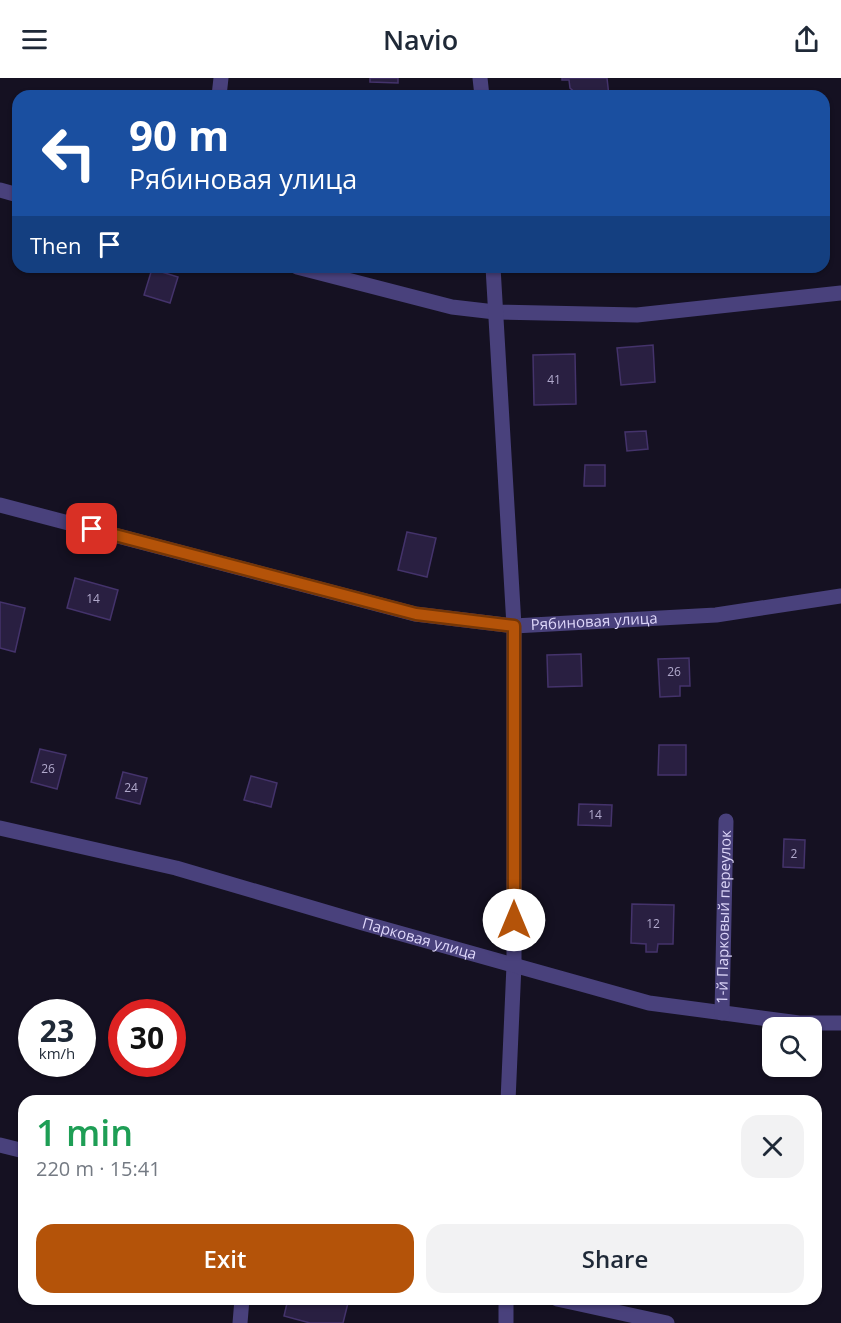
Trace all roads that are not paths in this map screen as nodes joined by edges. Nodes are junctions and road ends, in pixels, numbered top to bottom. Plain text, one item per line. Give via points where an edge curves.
1 (320, 273) edge
2 (493, 273) edge
3 (841, 293) edge
4 (495, 312) junction
5 (0, 505) edge
6 (841, 596) edge
7 (514, 626) junction
8 (726, 821) dead end
9 (0, 828) edge
10 (514, 965) junction
11 (722, 1013) junction
12 (841, 1023) edge
13 (508, 1095) edge
14 (0, 1145) edge
15 (18, 1150) edge
16 (242, 1305) edge
17 (506, 1305) edge
18 (584, 1305) edge
19 (240, 1323) edge
20 (506, 1323) edge
21 (667, 1323) edge

1 - 4 street via 452,307
2 - 4 street
3 - 4 street via 637,315
4 - 7 street
5 - 7 street, Рябиновая улица via 416,614
6 - 7 street, Рябиновая улица via 716,615
7 - 10 street
8 - 11 street, 1-й Парковый переулок
9 - 10 street, Парковая улица via 176,868
10 - 11 street, Парковая улица via 649,1003
10 - 13 street
11 - 12 street, Парковая улица via 799,1023
14 - 15 street
16 - 19 street
17 - 20 street
18 - 21 street

